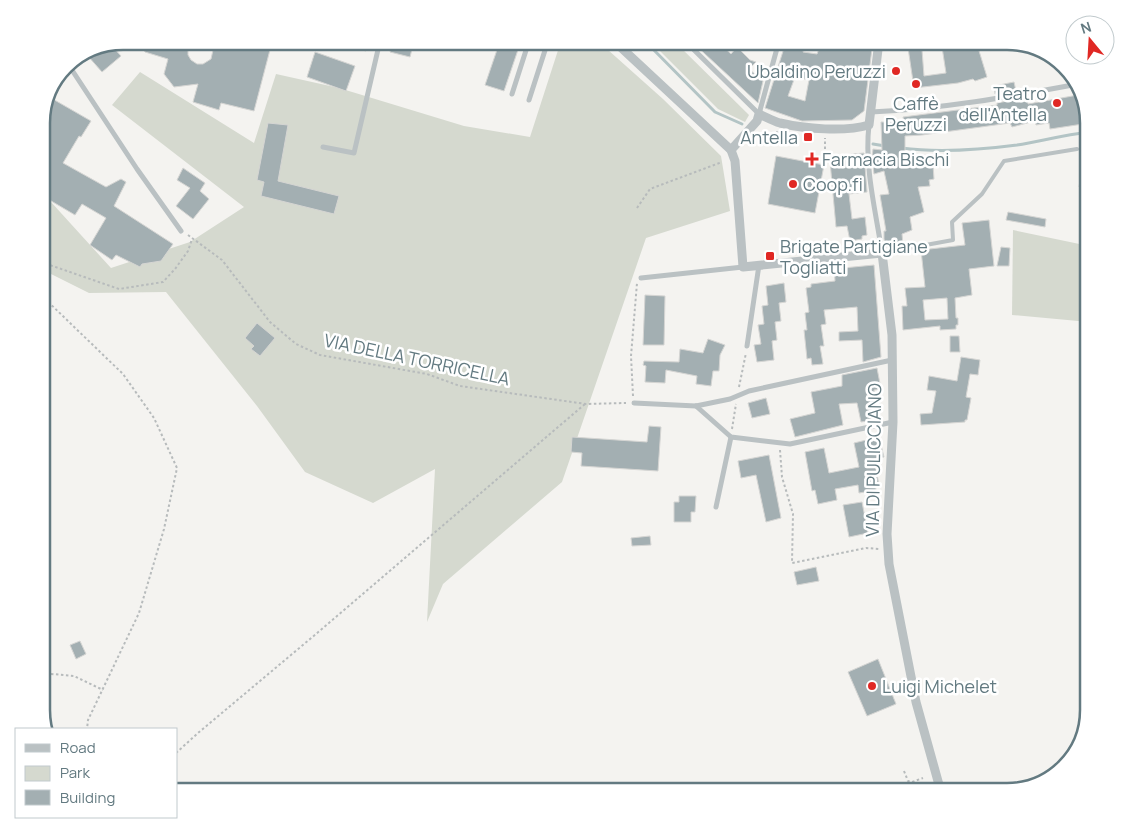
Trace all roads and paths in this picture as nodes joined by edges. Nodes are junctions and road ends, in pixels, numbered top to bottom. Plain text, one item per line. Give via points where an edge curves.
1 (378, 50) edge
2 (526, 50) edge
3 (545, 50) edge
4 (624, 50) edge
5 (694, 50) edge
6 (777, 50) edge
7 (878, 50) edge
8 (72, 70) edge
9 (1069, 86) edge
10 (512, 94) dead end
11 (529, 100) dead end
12 (871, 112) junction
13 (759, 114) junction
14 (870, 125) junction
15 (825, 128) junction
16 (775, 133) dead end
17 (783, 143) dead end
18 (323, 147) dead end
19 (1077, 149) dead end
20 (731, 150) junction
21 (825, 154) dead end
22 (722, 162) dead end
23 (637, 208) dead end
24 (181, 231) joint
25 (193, 238) junction
26 (882, 253) junction
27 (50, 265) edge
28 (759, 266) junction
29 (743, 267) junction
30 (641, 278) joint
31 (50, 304) edge
32 (747, 346) joint
33 (892, 360) junction
34 (738, 395) junction
35 (634, 403) junction
36 (586, 404) junction
37 (696, 406) junction
38 (892, 422) junction
39 (730, 438) junction
40 (779, 442) junction
41 (716, 507) dead end
42 (888, 549) junction
43 (50, 675) edge
44 (102, 690) junction
45 (87, 728) edge
46 (178, 751) edge
47 (904, 771) dead end
48 (923, 778) dead end
49 (938, 783) edge

1 - 18 street via 354,154
2 - 10 street
3 - 11 street
4 - 20 street
5 - 13 street
6 - 13 street
7 - 12 street
8 - 24 street
9 - 12 street via 990,100
12 - 14 street
13 - 15 street via 779,123
13 - 20 street via 757,121
14 - 15 street
14 - 26 street, VIA DI PULICCIANO via 868,148
15 - 21 path
16 - 17 path via 785,135
19 - 26 lane via 1004,161 982,194 952,222 953,240
20 - 29 street via 735,161
22 - 23 path via 650,189
24 - 25 path, VIA DELLA TORRICELLA
25 - 27 path via 188,251 163,282 119,289
25 - 36 path, VIA DELLA TORRICELLA via 222,260 270,322 296,344 320,355 427,374 460,386
26 - 28 street
26 - 33 street, VIA DI PULICCIANO
28 - 29 street
28 - 32 street
29 - 30 street
30 - 35 path via 637,284 631,356
31 - 44 path via 123,374 154,418 177,468 164,529 139,614
32 - 34 path
33 - 34 street
33 - 38 street, VIA DI PULICCIANO
34 - 37 street
34 - 39 path
35 - 36 path, VIA DELLA TORRICELLA
35 - 37 street
36 - 46 path
37 - 39 street
38 - 40 street via 790,444
38 - 42 street, VIA DI PULICCIANO
39 - 40 street
39 - 41 street
40 - 42 path via 782,477 793,514 792,563 866,548
42 - 49 street, VIA DI PULICCIANO via 891,580 916,702
43 - 44 path via 74,676
44 - 45 path
47 - 48 path via 908,781

